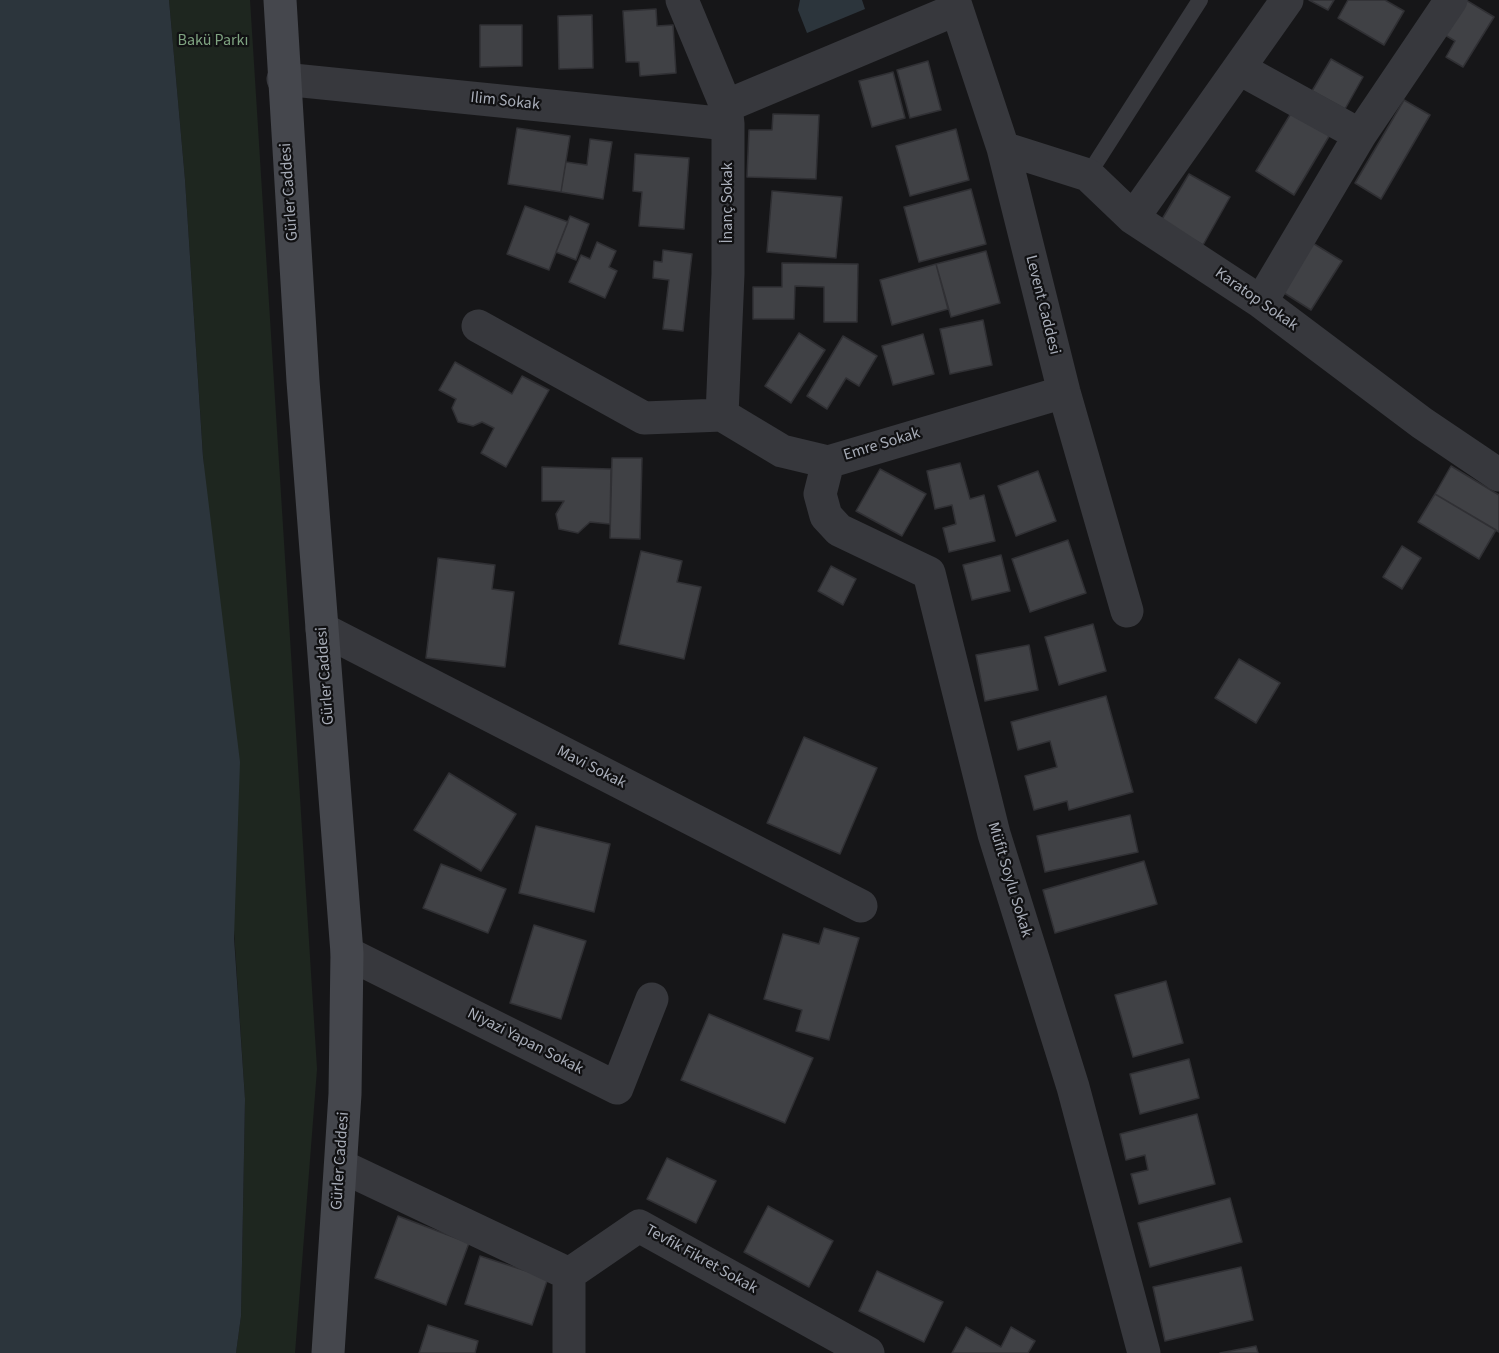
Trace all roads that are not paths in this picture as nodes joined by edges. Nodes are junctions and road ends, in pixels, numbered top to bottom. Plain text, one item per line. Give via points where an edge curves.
1 (280, 0) edge
2 (682, 0) edge
3 (1200, 0) edge
4 (1287, 0) edge
5 (1451, 0) edge
6 (955, 5) edge
7 (1240, 69) junction
8 (283, 79) junction
9 (727, 115) junction
10 (1360, 135) junction
11 (1003, 148) junction
12 (1088, 175) junction
13 (1133, 218) junction
14 (1260, 302) junction
15 (478, 326) dead end
16 (1064, 392) junction
17 (722, 415) junction
18 (828, 462) junction
19 (1499, 475) edge
20 (1127, 611) dead end
21 (322, 629) junction
22 (861, 906) dead end
23 (347, 953) junction
24 (652, 999) dead end
25 (341, 1166) junction
26 (568, 1274) junction
27 (328, 1353) edge
28 (569, 1353) edge
29 (868, 1353) edge
30 (1144, 1353) edge

1 - 8 street, Gürler Caddesi
2 - 9 street, İnanç Sokak
3 - 12 lane
4 - 7 street
5 - 10 street
6 - 9 street, Ilim Sokak
6 - 11 street, Levent Caddesi
7 - 10 street
7 - 13 street
8 - 9 street, Ilim Sokak
8 - 21 street, Gürler Caddesi
9 - 17 street, İnanç Sokak via 728,274
10 - 14 street
11 - 12 street, Karatop Sokak
11 - 16 street, Levent Caddesi
12 - 13 street, Karatop Sokak
13 - 14 street, Karatop Sokak
14 - 19 street, Karatop Sokak via 1422,423
15 - 17 street via 644,418
16 - 18 street, Emre Sokak
16 - 20 street, Levent Caddesi
17 - 18 street, Emre Sokak via 782,451
18 - 30 street, Müfit Soylu Sokak via 820,494 826,516 839,530 929,573 994,834 1073,1087
21 - 22 street, Mavi Sokak
21 - 23 street, Gürler Caddesi
23 - 24 street, Niyazi Yapan Sokak via 617,1088
23 - 25 street, Gürler Caddesi
25 - 26 street
25 - 27 street, Gürler Caddesi
26 - 28 street
26 - 29 street, Tevfik Fikret Sokak via 639,1226

